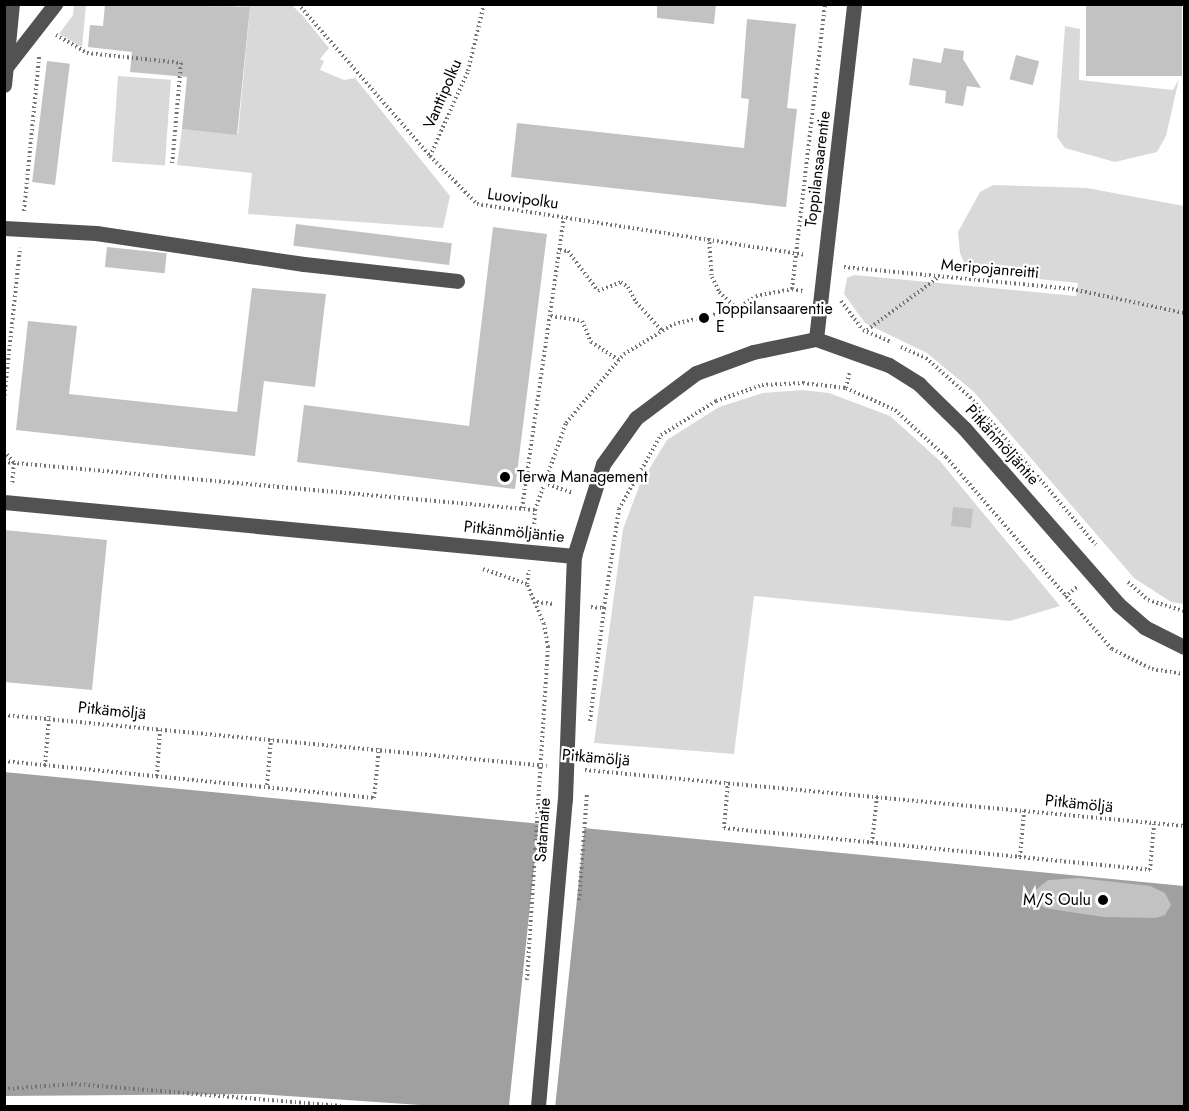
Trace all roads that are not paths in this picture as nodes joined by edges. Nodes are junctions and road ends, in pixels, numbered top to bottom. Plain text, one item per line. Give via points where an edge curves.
1 (12, 4) edge
2 (55, 4) edge
3 (854, 4) edge
4 (6, 67) junction
5 (4, 86) edge
6 (4, 228) edge
7 (457, 280) dead end
8 (816, 339) junction
9 (4, 502) edge
10 (574, 556) junction
11 (1185, 647) edge
12 (538, 1107) edge

1 - 4 street
2 - 4 street
3 - 8 street, Toppilansaarentie
4 - 5 street
6 - 7 street via 96,233 304,264
8 - 10 street, Pitkänmöljäntie via 753,352 696,373 636,418 603,464
8 - 11 street, Pitkänmöljäntie via 889,365 919,384 964,428 1118,604 1144,627
9 - 10 street, Pitkänmöljäntie
10 - 12 street, Satamatie via 565,799

